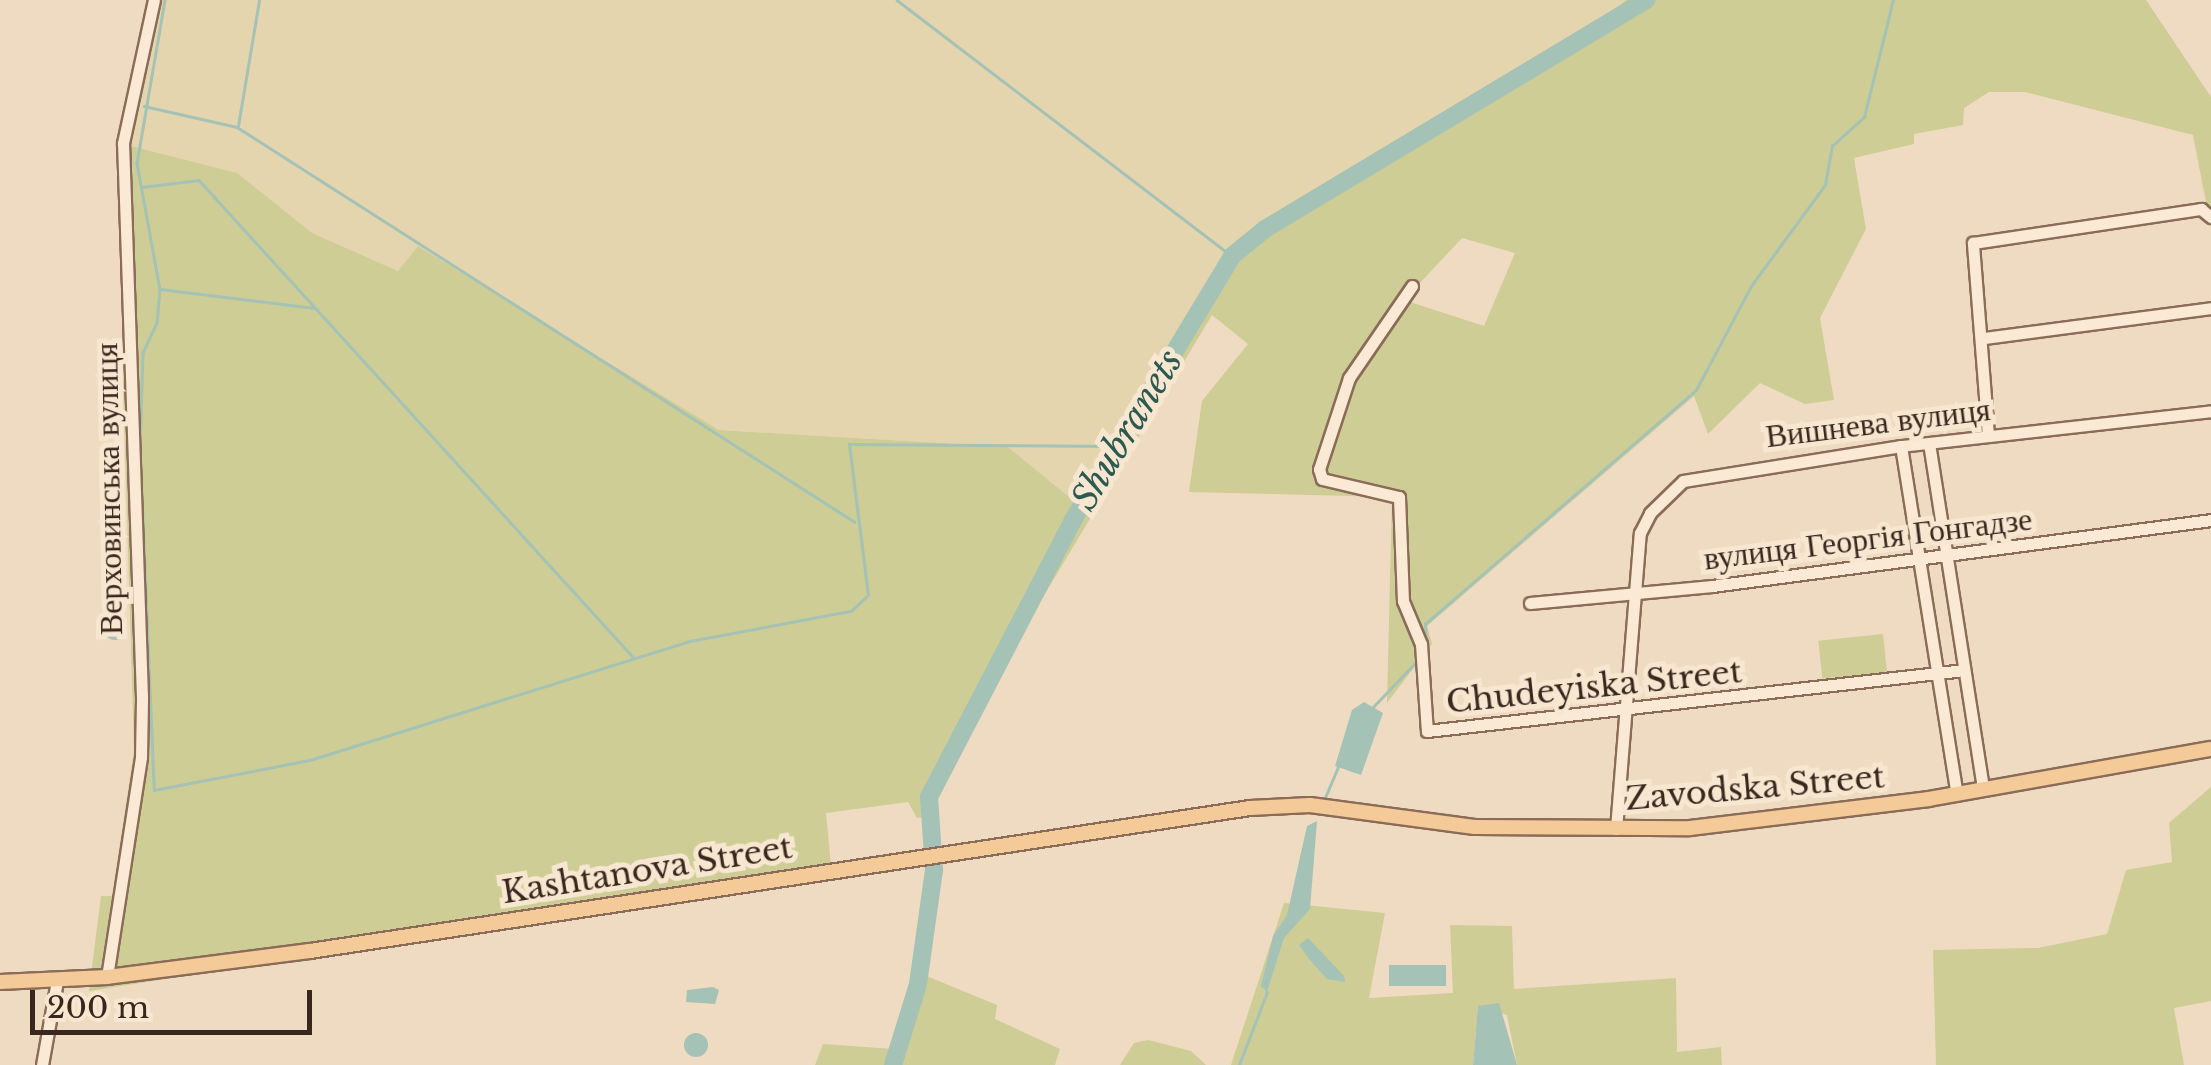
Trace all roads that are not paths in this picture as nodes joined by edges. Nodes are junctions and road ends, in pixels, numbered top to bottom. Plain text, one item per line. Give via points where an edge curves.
1 (154, 0) edge
2 (2206, 213) edge
3 (1412, 286) dead end
4 (2211, 308) edge
5 (1984, 338) junction
6 (2211, 411) edge
7 (1988, 435) junction
8 (1929, 442) junction
9 (1901, 446) junction
10 (2211, 520) edge
11 (1944, 557) junction
12 (1918, 561) junction
13 (1632, 595) junction
14 (1530, 603) dead end
15 (1964, 670) junction
16 (1938, 675) junction
17 (1628, 711) junction
18 (2211, 749) edge
19 (1983, 789) junction
20 (1957, 794) junction
21 (1306, 805) joint
22 (1616, 829) junction
23 (107, 978) junction
24 (57, 981) junction
25 (0, 982) edge
26 (42, 1065) edge

1 - 23 street, Верховинська вулиця via 123,143 132,259 130,431 141,757
2 - 5 street via 1972,243
3 - 17 street, Chudeyiska Street via 1350,378 1324,450 1322,479 1399,497 1403,601 1421,644 1428,731
4 - 5 street
5 - 7 street
6 - 7 street, Вишнева вулиця
7 - 8 street, Вишнева вулиця
8 - 9 street, Вишнева вулиця
8 - 11 street
9 - 12 street
9 - 13 street, Вишнева вулиця via 1682,481 1640,533
10 - 11 street, вулиця Георгія Гонгадзе
11 - 12 street, вулиця Георгія Гонгадзе
11 - 15 street
12 - 13 street, вулиця Георгія Гонгадзе
12 - 16 street
13 - 14 street, вулиця Георгія Гонгадзе
13 - 17 street, Вишнева вулиця
15 - 16 street, Chudeyiska Street
15 - 19 street
16 - 17 street, Chudeyiska Street
16 - 20 street
17 - 22 street, Вишнева вулиця
18 - 19 main road, Zavodska Street
19 - 20 main road, Zavodska Street
20 - 22 main road, Zavodska Street via 1708,826
21 - 22 main road, Zavodska Street via 1475,827
21 - 23 main road, Kashtanova Street via 943,852
23 - 24 main road, Kashtanova Street
24 - 25 main road, Kashtanova Street
24 - 26 street

